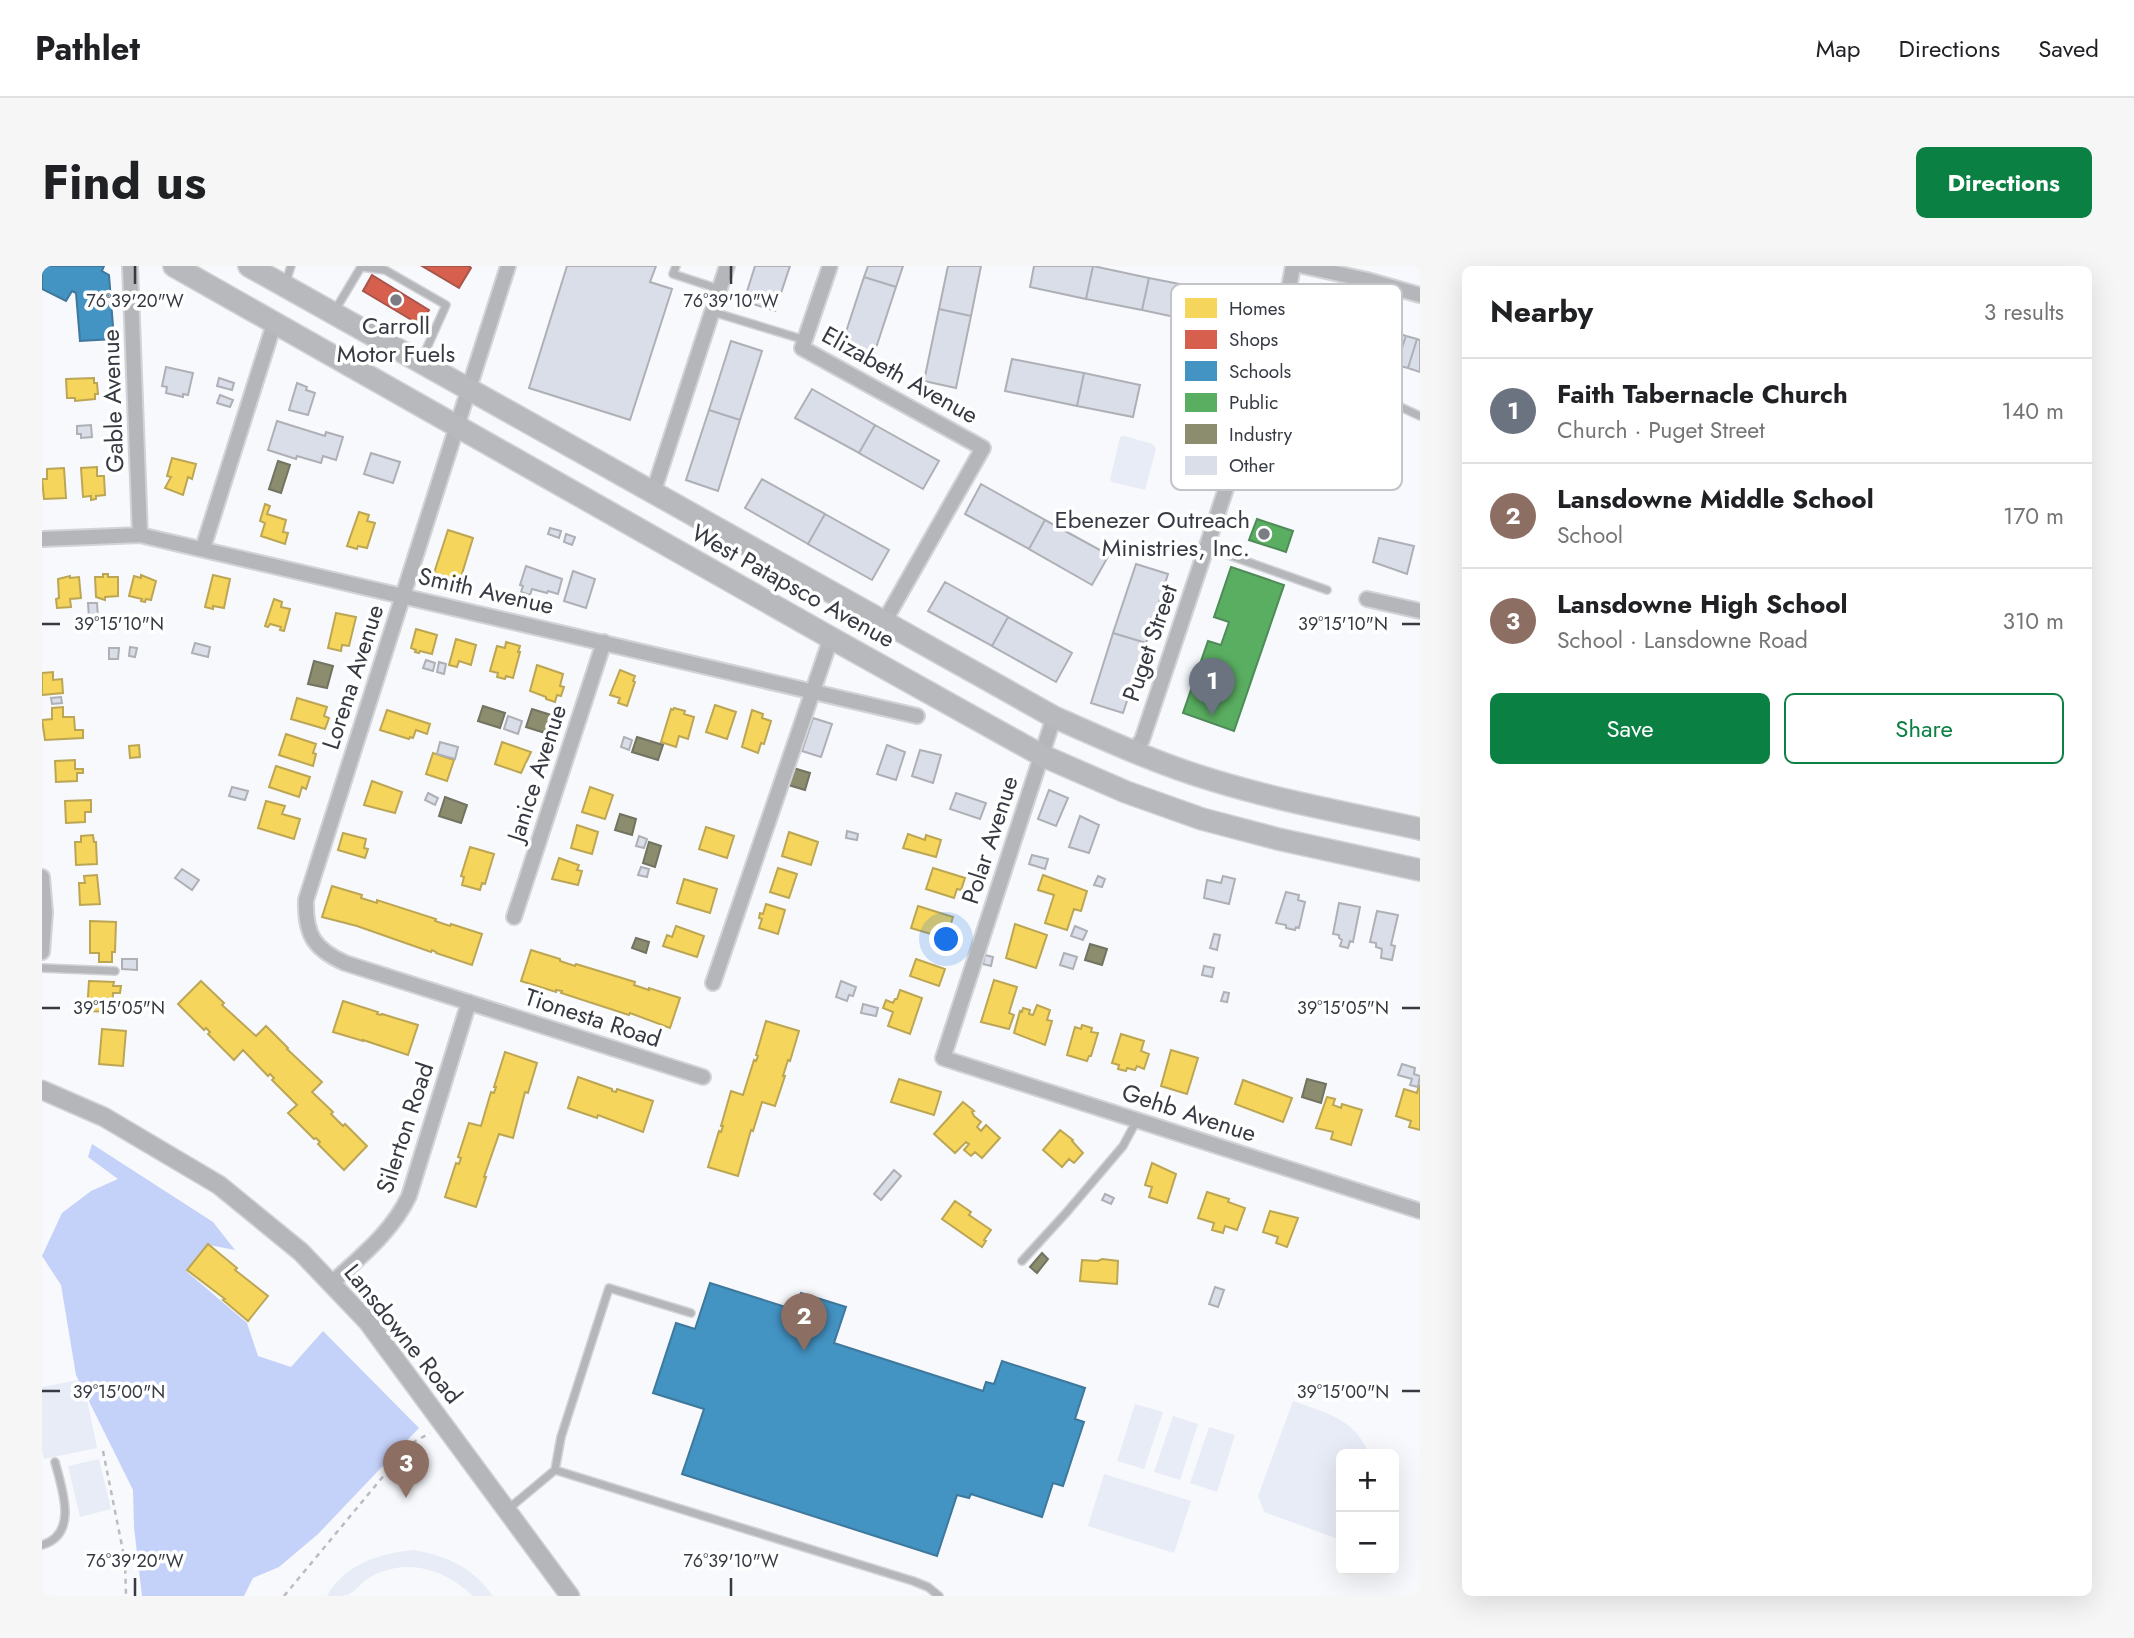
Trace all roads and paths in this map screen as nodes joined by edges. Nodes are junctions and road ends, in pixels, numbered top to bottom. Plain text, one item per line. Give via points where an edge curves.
1 (131, 266) edge
2 (174, 266) edge
3 (249, 266) edge
4 (508, 266) edge
5 (676, 266) edge
6 (727, 266) edge
7 (830, 266) edge
8 (1293, 266) edge
9 (1303, 266) edge
10 (288, 276) edge
11 (1290, 284) edge
12 (1381, 284) edge
13 (719, 289) junction
14 (1402, 290) edge
15 (1420, 295) edge
16 (333, 312) junction
17 (712, 312) junction
18 (274, 324) junction
19 (805, 340) junction
20 (421, 361) junction
21 (469, 388) junction
22 (1402, 408) edge
23 (1420, 416) edge
24 (456, 427) junction
25 (1225, 490) edge
26 (653, 493) junction
27 (140, 535) junction
28 (42, 539) edge
29 (1207, 544) junction
30 (203, 548) junction
31 (1326, 590) dead end
32 (404, 595) junction
33 (1367, 599) dead end
34 (1420, 611) edge
35 (884, 622) junction
36 (831, 638) junction
37 (604, 642) junction
38 (813, 692) junction
39 (917, 716) dead end
40 (1054, 717) junction
41 (1132, 752) junction
42 (1041, 755) junction
43 (1420, 829) edge
44 (1420, 870) edge
45 (42, 877) edge
46 (514, 917) dead end
47 (43, 935) edge
48 (42, 952) edge
49 (42, 968) edge
50 (115, 971) dead end
51 (713, 983) dead end
52 (469, 1002) junction
53 (943, 1058) joint
54 (703, 1077) dead end
55 (42, 1090) edge
56 (1137, 1120) junction
57 (1420, 1211) edge
58 (1022, 1261) dead end
59 (332, 1283) junction
60 (691, 1313) dead end
61 (445, 1425) junction
62 (103, 1451) dead end
63 (55, 1462) dead end
64 (555, 1471) junction
65 (506, 1510) junction
66 (42, 1545) edge
67 (126, 1596) edge
68 (284, 1596) edge
69 (570, 1596) edge
70 (939, 1596) edge

1 - 27 street, Gable Avenue
2 - 18 main road, West Patapsco Avenue
3 - 10 main road, West Patapsco Avenue
4 - 21 street, Lorena Avenue
5 - 13 lane via 673,274
6 - 13 street
7 - 19 street, Elizabeth Avenue
8 - 11 street, Puget Street
9 - 12 street
10 - 16 main road, West Patapsco Avenue
13 - 17 street
14 - 15 street
16 - 20 main road, West Patapsco Avenue
16 - 20 lane via 361,267 385,270 446,305
17 - 19 lane
17 - 26 street
18 - 24 main road, West Patapsco Avenue
18 - 30 street
19 - 35 street, Elizabeth Avenue via 802,348 983,447
20 - 21 main road, West Patapsco Avenue
21 - 24 street, Lorena Avenue
21 - 26 main road, West Patapsco Avenue
22 - 23 lane
24 - 32 street, Lorena Avenue
24 - 36 main road, West Patapsco Avenue
25 - 29 street, Puget Street
26 - 35 main road, West Patapsco Avenue
27 - 28 street, Smith Avenue
27 - 30 street, Smith Avenue
29 - 31 lane
29 - 41 street, Puget Street via 1142,740
30 - 32 street, Smith Avenue
32 - 37 street, Smith Avenue
32 - 52 street, Lorena Avenue via 316,865 305,916 308,931 327,955
33 - 34 street
35 - 40 main road, West Patapsco Avenue
36 - 38 street
36 - 42 main road, West Patapsco Avenue
37 - 38 street, Smith Avenue
37 - 46 street, Janice Avenue
38 - 39 street, Smith Avenue
38 - 51 street
40 - 41 main road, West Patapsco Avenue
40 - 42 street, Polar Avenue
41 - 43 main road, West Patapsco Avenue via 1211,780
42 - 44 main road, West Patapsco Avenue via 1202,819
42 - 53 street, Polar Avenue
45 - 47 street
47 - 48 street
49 - 50 lane
52 - 54 street, Tionesta Road
52 - 59 street, Silerton Road via 401,1213
53 - 56 street, Gehb Avenue
55 - 59 street, Lansdowne Road via 104,1117 219,1185
56 - 57 street, Gehb Avenue
56 - 58 lane via 1123,1146
59 - 61 street, Lansdowne Road via 367,1321
60 - 64 lane via 609,1288 561,1437
61 - 65 street, Lansdowne Road
61 - 68 path via 410,1444
62 - 67 path via 125,1560
63 - 66 lane via 65,1502 64,1525 52,1542
64 - 65 lane
64 - 70 lane via 913,1581
65 - 69 street, Lansdowne Road

